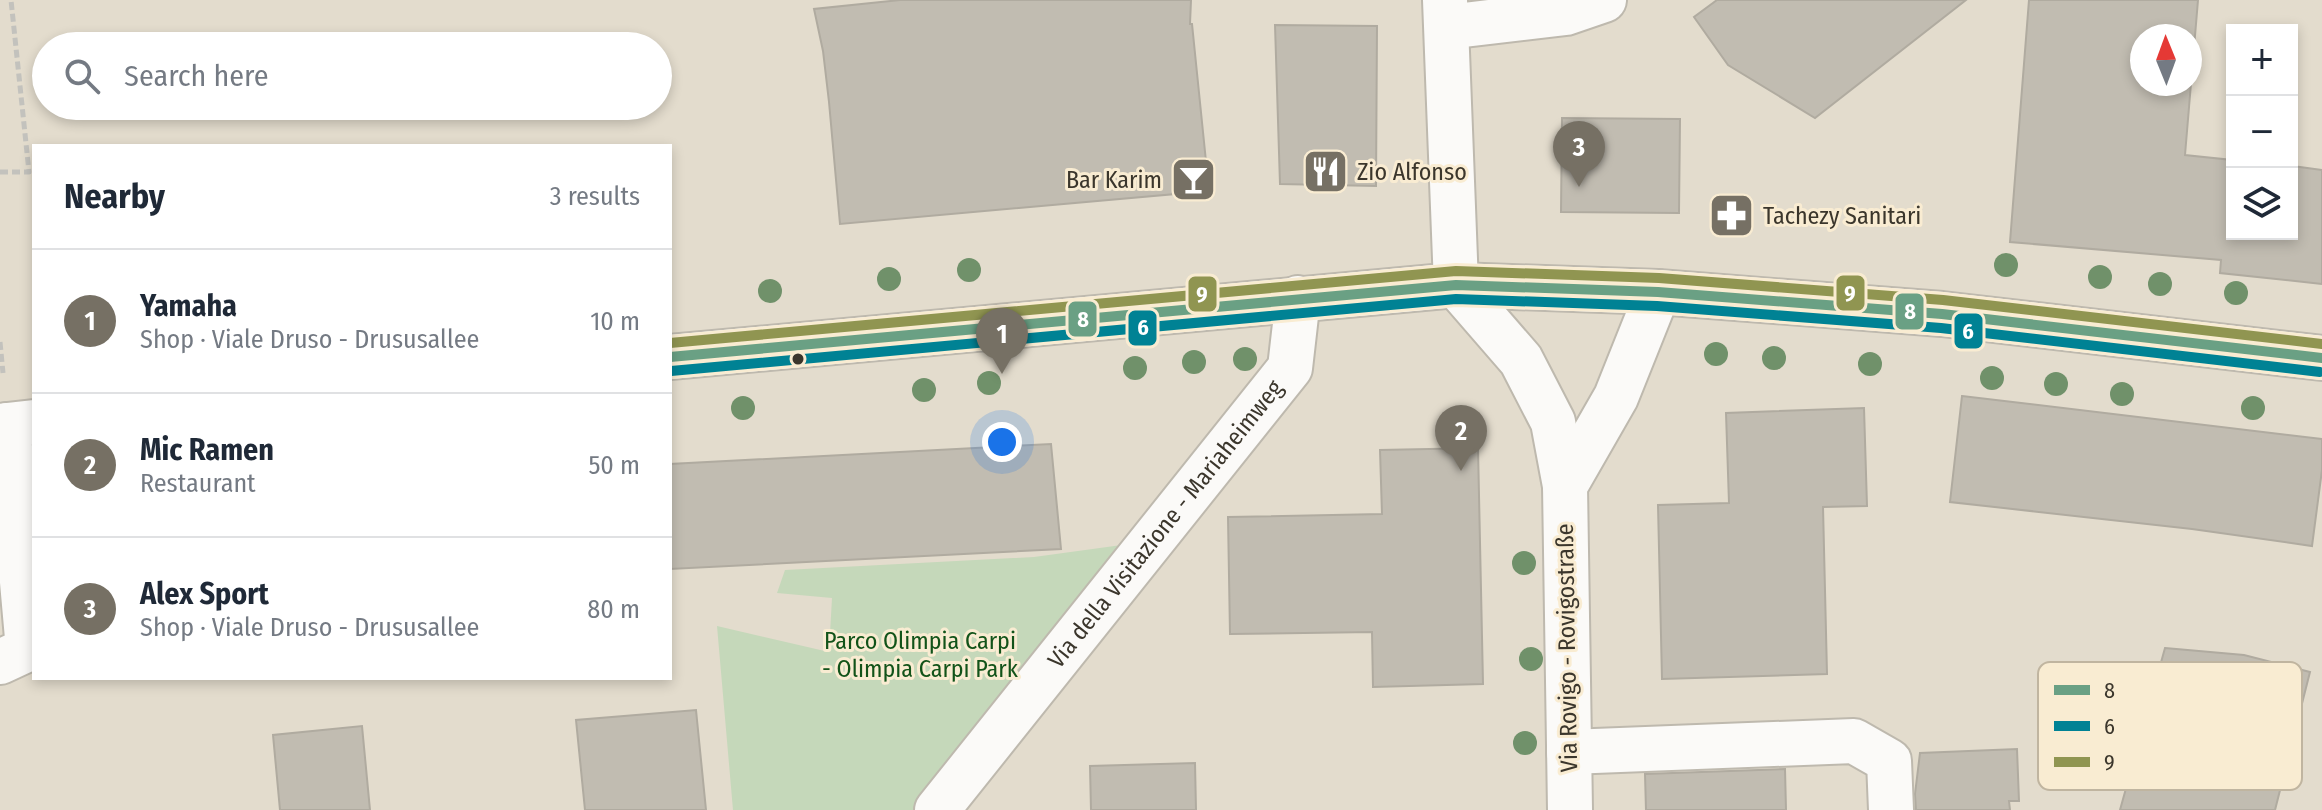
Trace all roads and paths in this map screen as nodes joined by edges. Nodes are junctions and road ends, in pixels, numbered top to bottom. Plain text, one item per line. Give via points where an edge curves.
1 (11, 0) edge
2 (1604, 0) edge
3 (1446, 13) edge
4 (0, 172) edge
5 (1456, 285) junction
6 (1658, 292) junction
7 (1298, 298) junction
8 (672, 357) edge
9 (2322, 358) edge
10 (14, 424) edge
11 (1565, 486) junction
12 (0, 662) edge
13 (1569, 752) junction
14 (937, 810) edge
15 (1570, 810) edge
16 (1891, 810) edge

1 - 4 path via 29,172
2 - 3 street via 1566,13
3 - 5 street
5 - 6 street
5 - 7 street
5 - 11 street, Via Rovigo - Rovigostraße via 1521,360 1553,422
6 - 9 street via 1942,314
6 - 11 street via 1616,397
7 - 8 street
7 - 14 street, Via della Visitazione - Mariaheimweg via 1290,368
10 - 12 street via 28,649
11 - 13 street, Via Rovigo - Rovigostraße
13 - 15 street, Via Rovigo - Rovigostraße
13 - 16 street via 1854,741 1889,761

